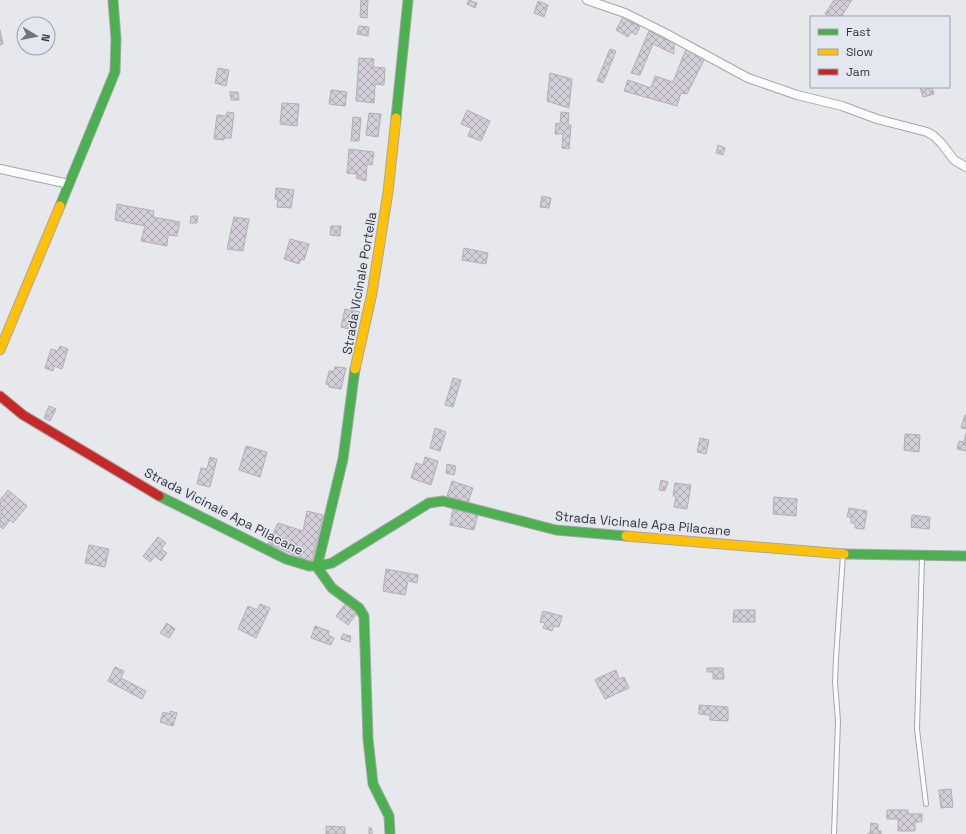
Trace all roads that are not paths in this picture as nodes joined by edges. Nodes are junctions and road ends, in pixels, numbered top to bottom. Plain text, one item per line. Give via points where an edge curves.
1 (113, 0) edge
2 (408, 0) edge
3 (587, 0) edge
4 (966, 167) edge
5 (0, 169) edge
6 (69, 184) junction
7 (0, 350) edge
8 (0, 396) edge
9 (843, 554) junction
10 (922, 555) junction
11 (966, 556) edge
12 (317, 567) junction
13 (926, 804) dead end
14 (390, 834) edge
15 (834, 834) edge

1 - 6 street via 115,72
2 - 12 street, Strada Vicinale Portella via 388,192 372,293 355,370 343,458
3 - 4 street via 625,13 748,78 797,95 927,132 942,144 954,160
5 - 6 street
6 - 7 street
8 - 12 street, Strada Vicinale Apa Pilacane via 24,415 162,497 286,559 307,567
9 - 10 street, Strada Vicinale Apa Pilacane
9 - 12 street, Strada Vicinale Apa Pilacane via 556,530 443,501 429,502 332,563
9 - 15 lane via 835,682 838,721
10 - 11 street, Strada Vicinale Apa Pilacane
10 - 13 lane via 917,729
12 - 14 street via 332,588 359,608 364,616 368,739 373,784 388,816

